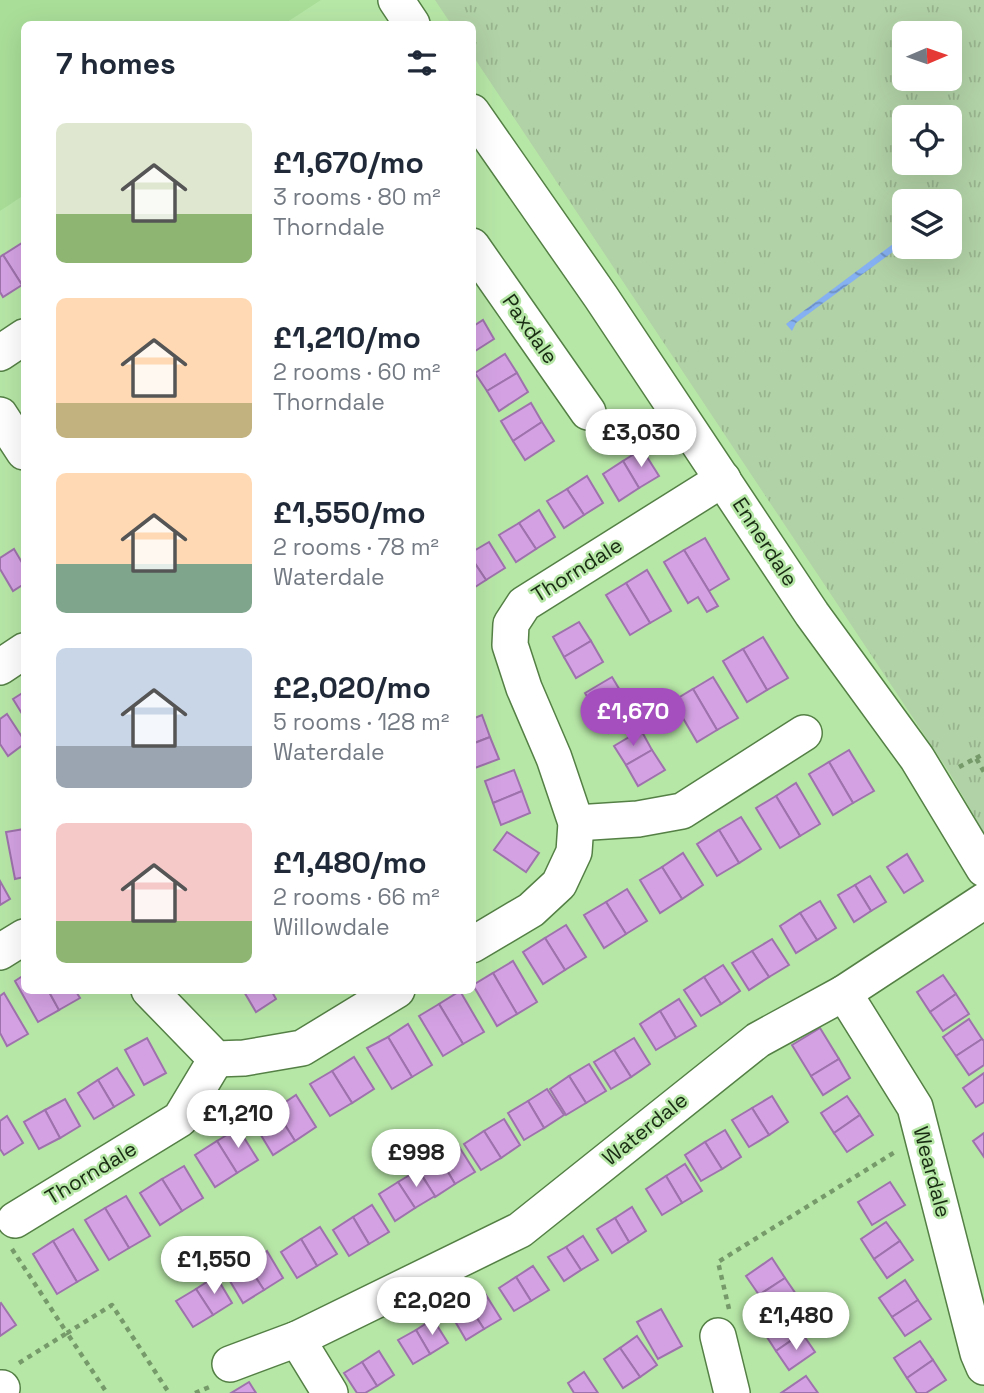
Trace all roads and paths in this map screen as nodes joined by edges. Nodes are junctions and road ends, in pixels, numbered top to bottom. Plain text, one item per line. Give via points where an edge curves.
1 (396, 0) edge
2 (410, 21) edge
3 (476, 118) edge
4 (476, 252) edge
5 (21, 339) edge
6 (0, 353) edge
7 (588, 412) dead end
8 (0, 415) edge
9 (21, 447) edge
10 (723, 479) junction
11 (21, 653) edge
12 (0, 667) edge
13 (804, 733) dead end
14 (984, 754) edge
15 (976, 758) junction
16 (948, 772) dead end
17 (984, 772) edge
18 (576, 823) junction
19 (984, 869) edge
20 (984, 901) edge
21 (21, 939) edge
22 (476, 943) edge
23 (0, 952) edge
24 (844, 992) junction
25 (153, 994) edge
26 (390, 994) edge
27 (216, 1059) junction
28 (923, 1135) junction
29 (11, 1231) joint
30 (724, 1323) joint
31 (67, 1333) junction
32 (297, 1339) junction
33 (230, 1364) dead end
34 (984, 1367) edge
35 (1, 1389) edge
36 (107, 1393) edge
37 (169, 1393) edge
38 (330, 1393) edge
39 (730, 1393) edge

1 - 2 street
3 - 10 street, Ennerdale
4 - 7 street, Paxdale
5 - 6 street
8 - 9 street
10 - 18 street, Thorndale via 524,604 511,624 510,645 524,688
10 - 19 street, Ennerdale via 812,614 917,758
11 - 12 street
13 - 18 street via 682,811
14 - 15 path
15 - 16 path
15 - 17 path
18 - 22 street, Thorndale via 574,852 559,884 531,910
20 - 24 street, Waterdale
21 - 23 street
24 - 28 street, Weardale via 915,1107
24 - 32 street, Waterdale via 758,1040 520,1230
25 - 27 street
26 - 27 street via 302,1048
27 - 29 street, Thorndale via 180,1119
28 - 30 path via 718,1262
28 - 34 street, Weardale
29 - 31 path
30 - 39 street
31 - 35 path via 7,1371
31 - 36 path
31 - 37 path via 112,1305
32 - 33 street, Waterdale
32 - 38 street

